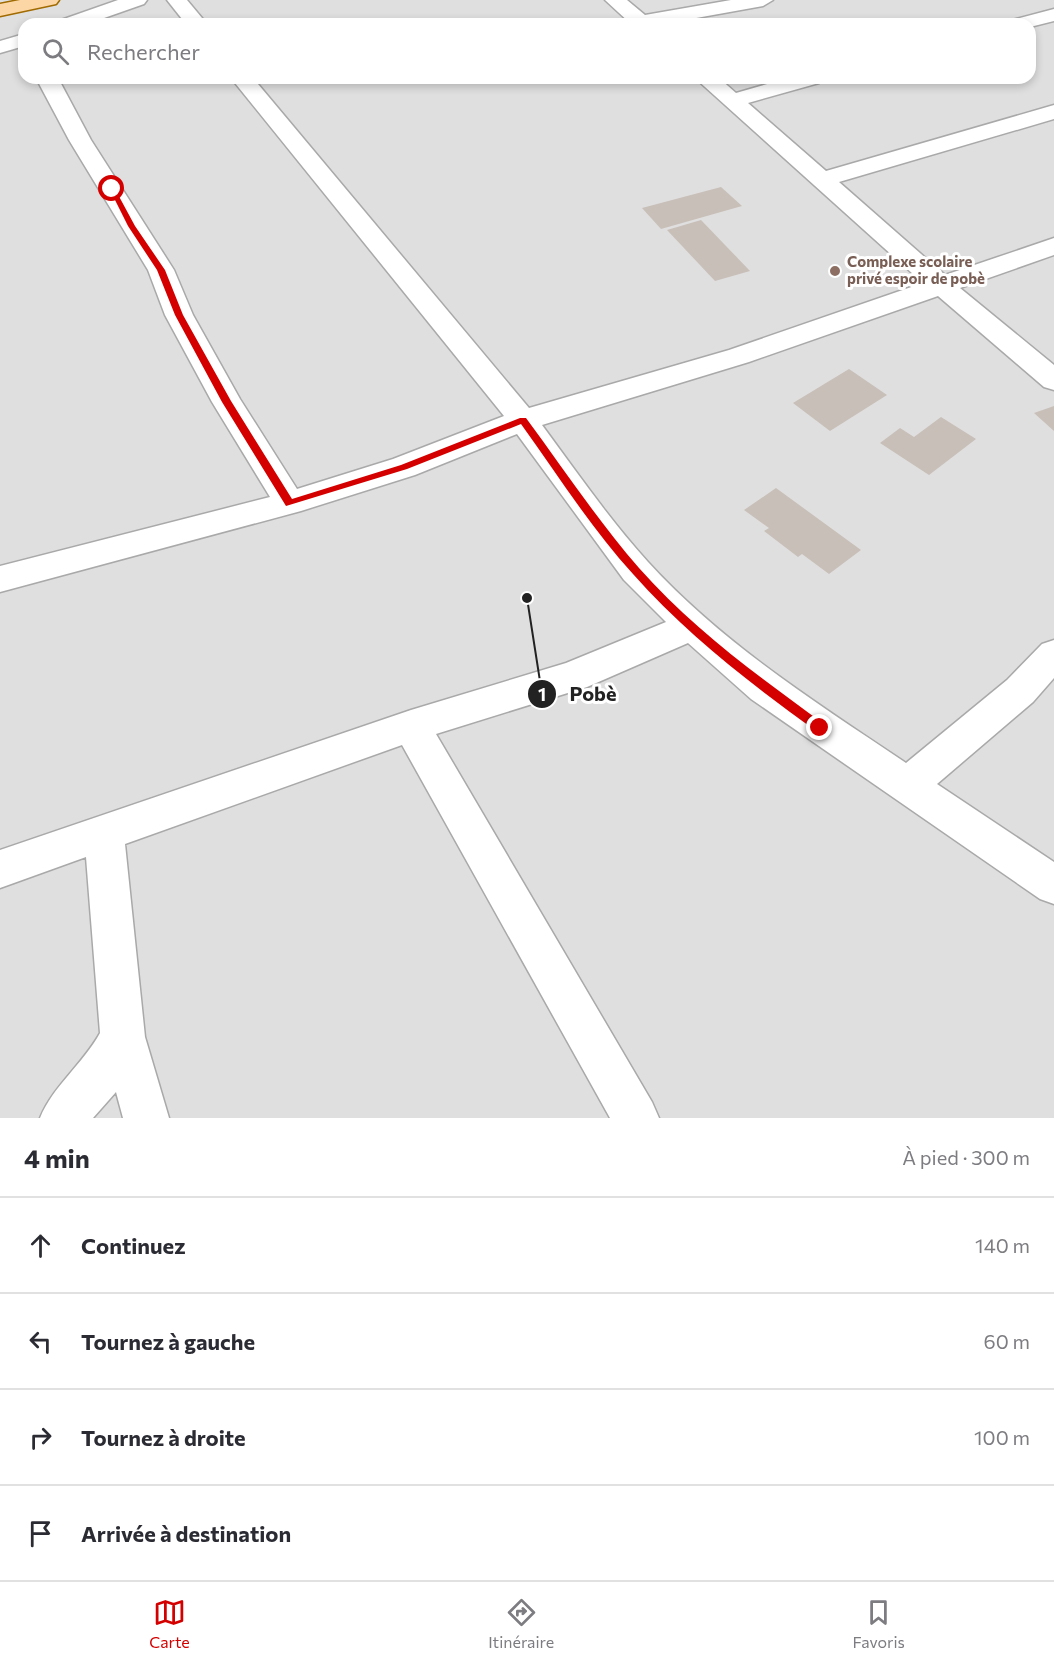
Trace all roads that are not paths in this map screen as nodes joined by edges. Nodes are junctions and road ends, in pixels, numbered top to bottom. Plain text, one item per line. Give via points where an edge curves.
1 (49, 0) edge
2 (137, 0) edge
3 (177, 0) edge
4 (615, 0) edge
5 (763, 0) edge
6 (0, 10) edge
7 (1054, 15) edge
8 (85, 18) edge
9 (192, 18) edge
10 (636, 18) edge
11 (668, 18) edge
12 (1036, 20) edge
13 (18, 42) edge
14 (0, 48) edge
15 (50, 84) edge
16 (247, 84) edge
17 (713, 84) edge
18 (791, 84) edge
19 (733, 101) junction
20 (1054, 112) edge
21 (824, 179) junction
22 (1054, 246) edge
23 (940, 285) junction
24 (1054, 380) edge
25 (523, 420) junction
26 (290, 503) junction
27 (0, 579) edge
28 (692, 626) junction
29 (1054, 654) edge
30 (411, 726) junction
31 (907, 785) junction
32 (104, 833) junction
33 (0, 869) edge
34 (1054, 885) edge
35 (123, 1037) junction
36 (63, 1118) edge
37 (146, 1118) edge
38 (636, 1118) edge

1 - 6 main road
2 - 8 street
3 - 9 street
4 - 10 street
5 - 11 street
7 - 12 street
13 - 14 street
15 - 26 street via 80,140 161,270 179,315 227,402
16 - 25 street
17 - 19 street
18 - 19 street
19 - 21 street
20 - 21 street
21 - 23 street
22 - 23 street
23 - 24 street
23 - 25 street via 739,356
25 - 26 street via 404,467
25 - 28 street via 636,571
26 - 27 street
28 - 30 street via 574,676
28 - 31 street via 765,687
29 - 31 street via 1020,691
30 - 32 street
30 - 38 street
31 - 34 street
32 - 33 street
32 - 35 street
35 - 36 street via 106,1068
35 - 37 street

